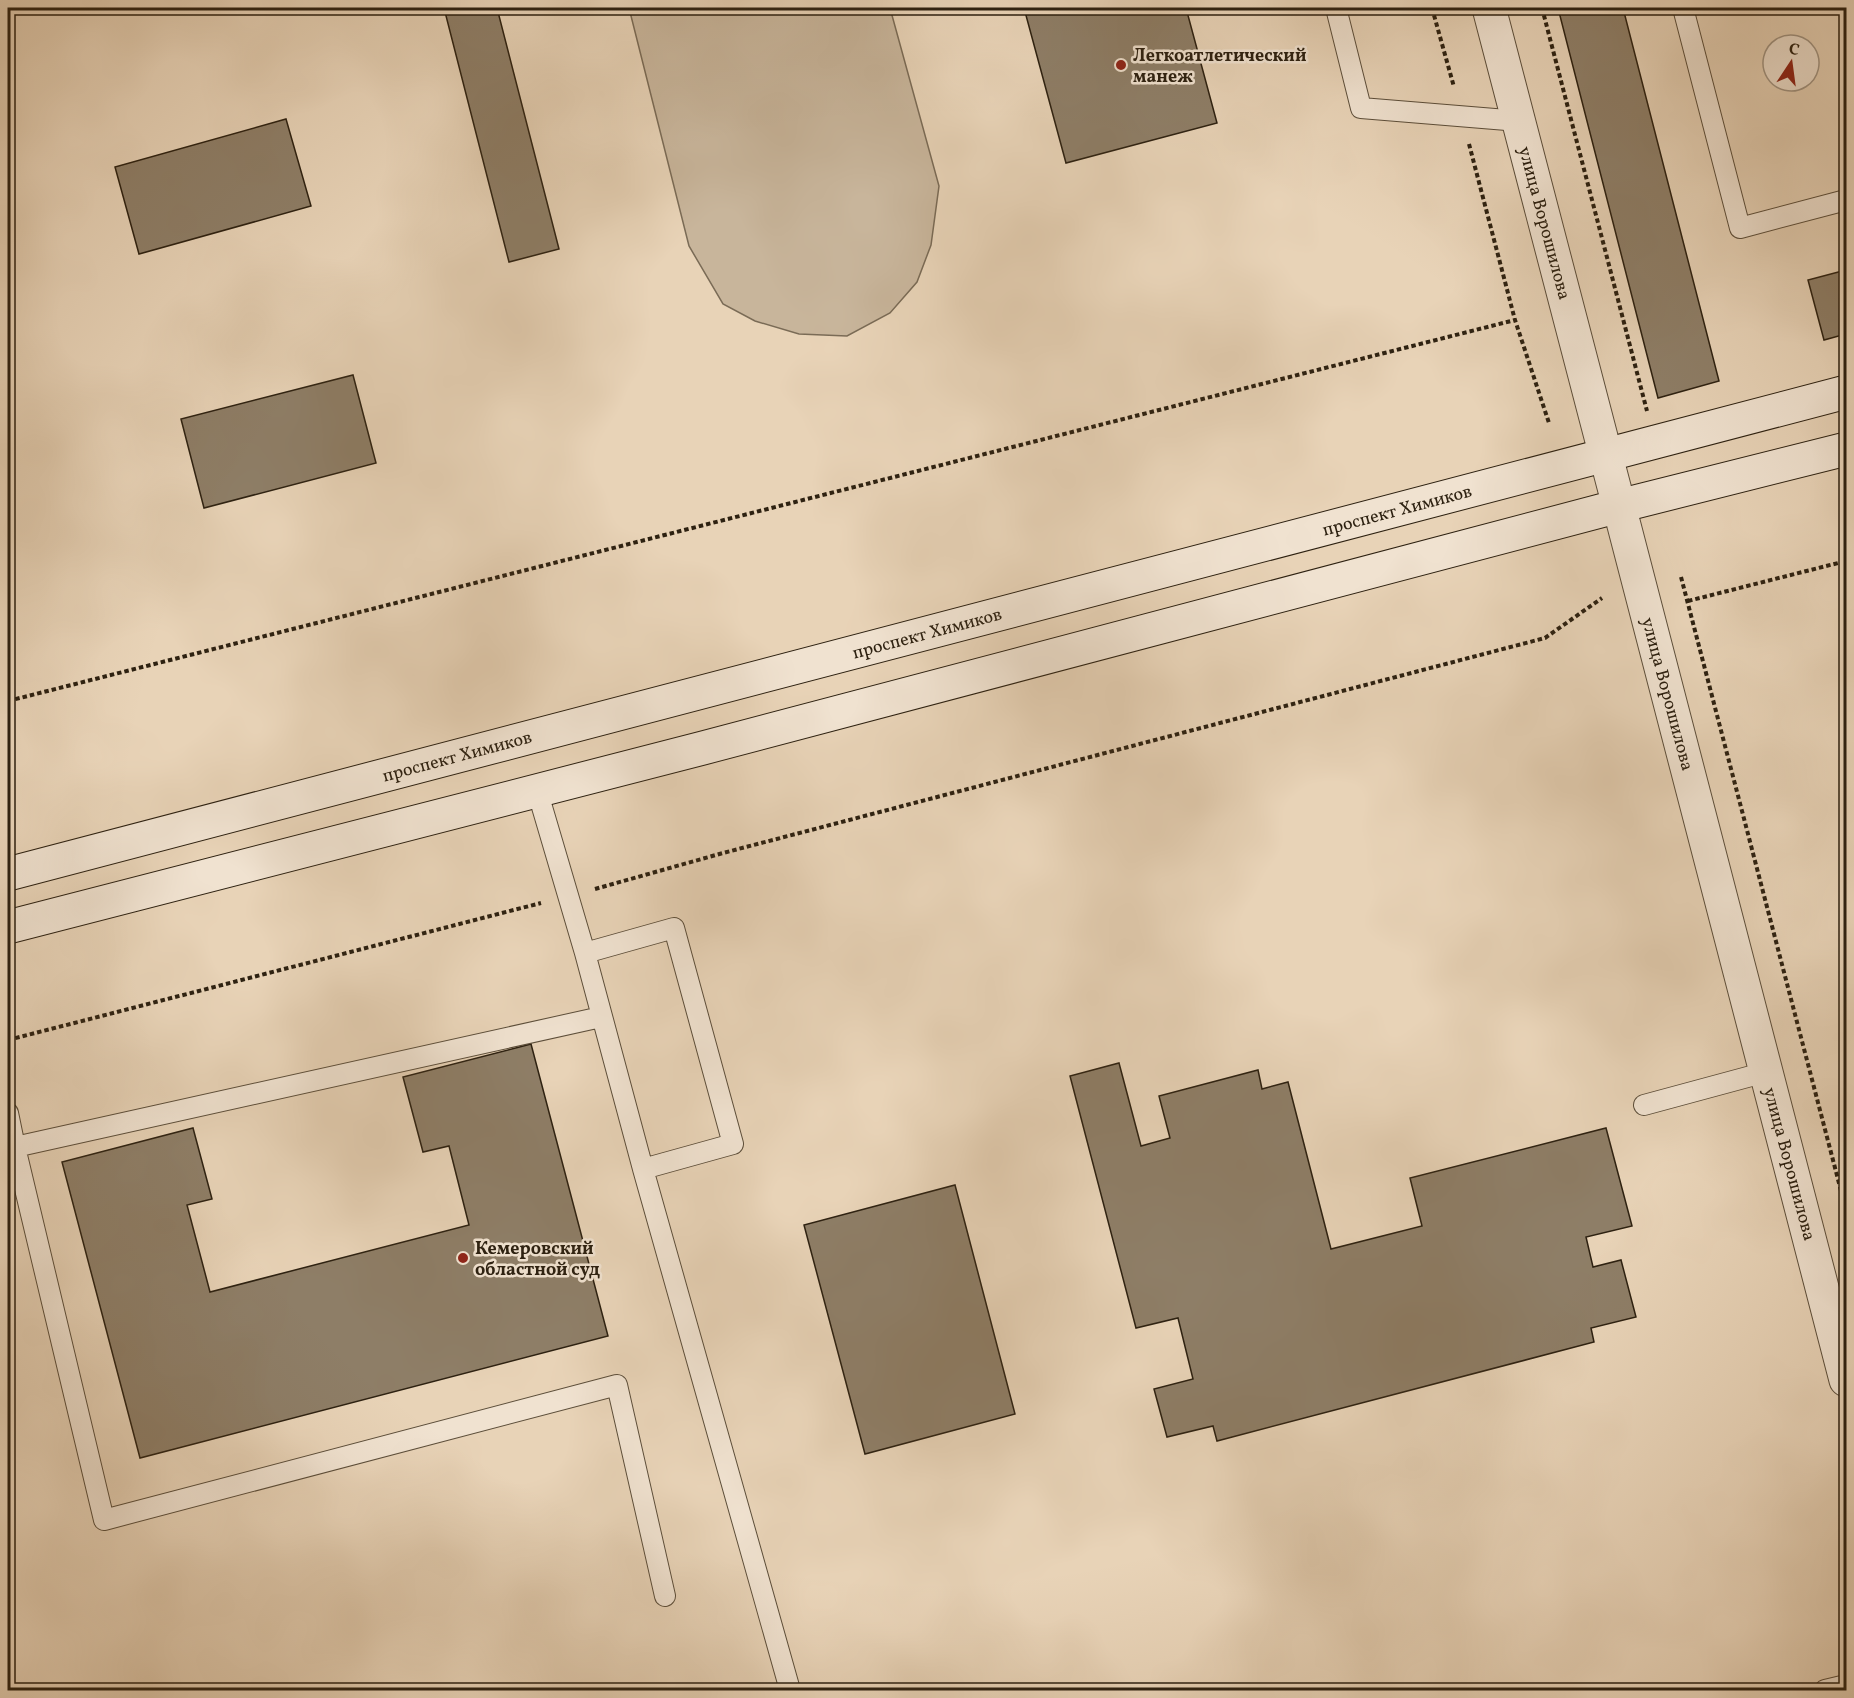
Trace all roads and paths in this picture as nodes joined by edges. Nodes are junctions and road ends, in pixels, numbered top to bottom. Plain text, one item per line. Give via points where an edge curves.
1 (1336, 8) edge
2 (1432, 8) edge
3 (1489, 8) edge
4 (1542, 8) edge
5 (1683, 8) edge
6 (1461, 116) junction
7 (1518, 121) junction
8 (1846, 200) edge
9 (1515, 320) junction
10 (1846, 392) edge
11 (1647, 412) dead end
12 (1550, 423) dead end
13 (1846, 448) edge
14 (1606, 455) junction
15 (1619, 506) junction
16 (1846, 561) edge
17 (1681, 577) dead end
18 (1602, 598) dead end
19 (1688, 601) junction
20 (8, 701) edge
21 (537, 790) junction
22 (8, 874) edge
23 (567, 897) junction
24 (8, 927) edge
25 (585, 953) junction
26 (601, 1017) junction
27 (8, 1040) edge
28 (1766, 1072) junction
29 (1644, 1105) dead end
30 (8, 1113) edge
31 (15, 1147) junction
32 (642, 1168) junction
33 (1846, 1210) edge
34 (1846, 1380) edge
35 (664, 1596) dead end
36 (1846, 1685) edge
37 (790, 1690) edge
38 (1825, 1690) edge

1 - 6 lane via 1360,108
2 - 6 path
3 - 7 main road, улица Ворошилова
4 - 11 path
5 - 8 lane via 1740,228
6 - 7 lane
6 - 9 path
7 - 14 main road, улица Ворошилова
9 - 12 path
9 - 20 path
10 - 14 main road, проспект Химиков
13 - 15 main road
14 - 15 main road, улица Ворошилова
14 - 22 main road, проспект Химиков
15 - 21 main road
15 - 28 main road, улица Ворошилова
16 - 19 path
17 - 19 path
18 - 23 path via 1545,639
19 - 33 path
21 - 23 lane
21 - 24 main road
23 - 25 lane
23 - 27 path
25 - 26 lane
25 - 32 lane via 674,928 733,1144
26 - 31 lane
26 - 32 lane
28 - 29 lane
28 - 34 main road, улица Ворошилова
30 - 31 lane
31 - 35 lane via 104,1520 617,1385
32 - 37 lane
36 - 38 lane

